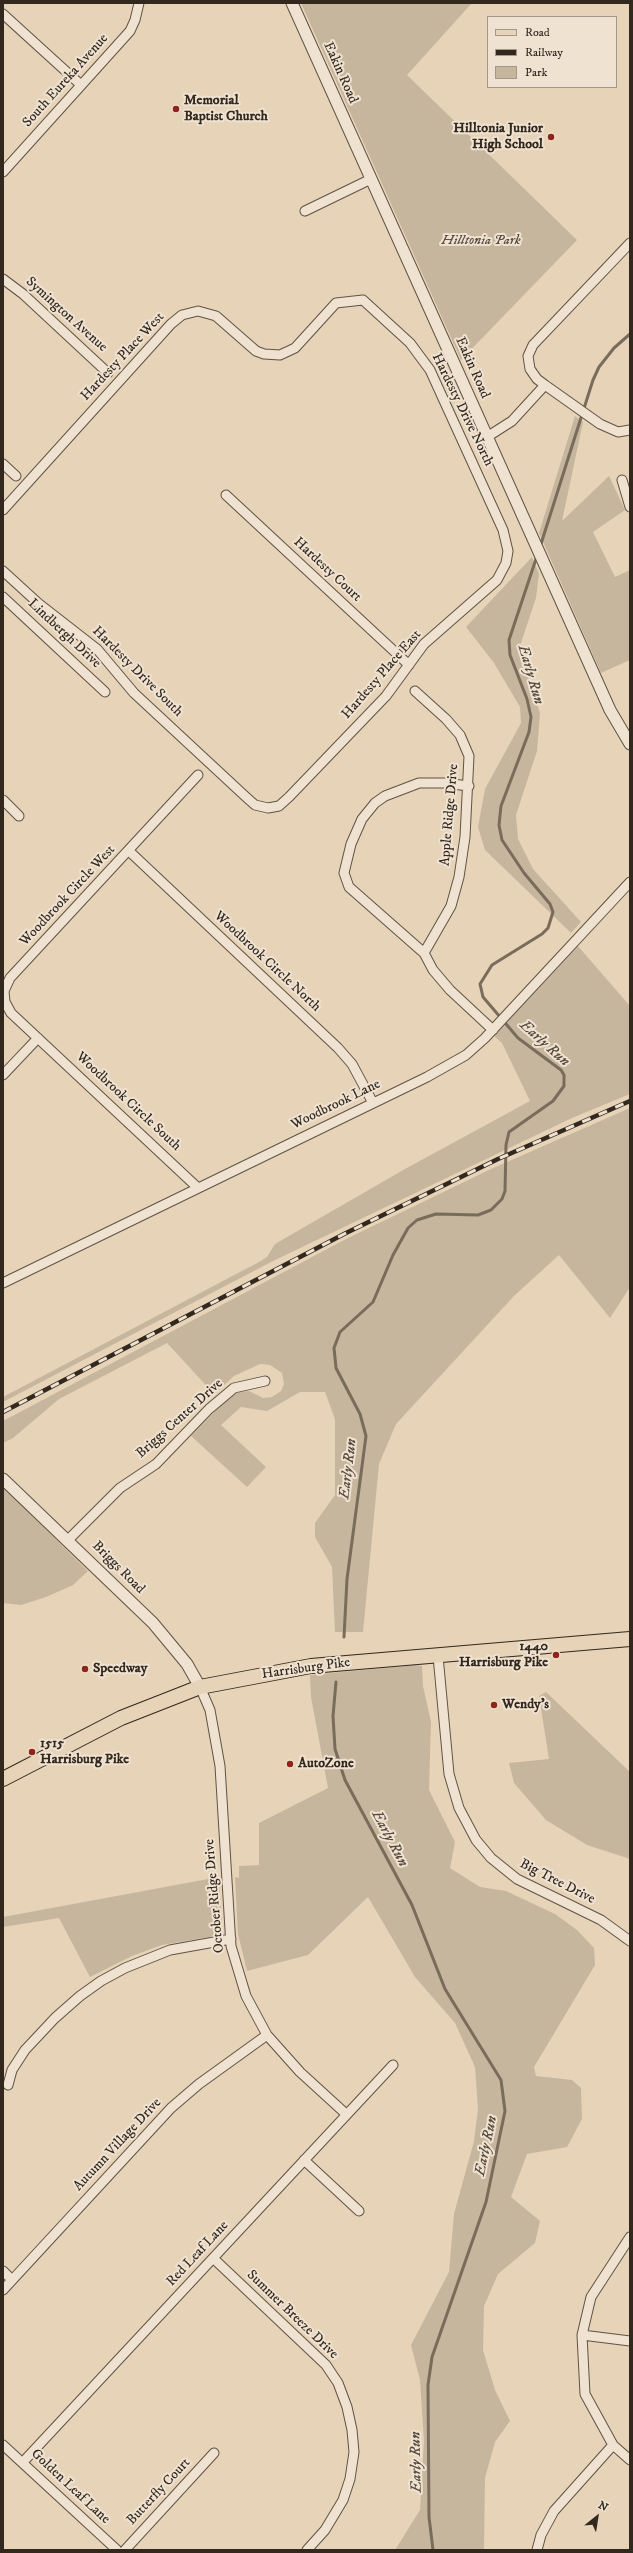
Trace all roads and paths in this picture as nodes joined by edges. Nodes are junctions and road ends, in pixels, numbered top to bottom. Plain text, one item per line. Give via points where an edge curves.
1 (139, 3) edge
2 (292, 3) edge
3 (3, 14) edge
4 (81, 85) junction
5 (3, 172) edge
6 (371, 179) junction
7 (305, 211) dead end
8 (630, 243) edge
9 (3, 279) edge
10 (363, 300) joint
11 (108, 373) dead end
12 (545, 385) junction
13 (630, 430) edge
14 (487, 438) junction
15 (3, 464) edge
16 (16, 476) dead end
17 (622, 480) dead end
18 (226, 495) dead end
19 (630, 507) edge
20 (3, 510) edge
21 (508, 551) joint
22 (3, 571) edge
23 (3, 596) edge
24 (409, 665) junction
25 (415, 691) dead end
26 (105, 692) dead end
27 (630, 744) edge
28 (198, 775) dead end
29 (469, 786) junction
30 (3, 800) edge
31 (268, 808) joint
32 (19, 816) dead end
33 (129, 851) junction
34 (630, 882) edge
35 (424, 953) junction
36 (3, 991) edge
37 (496, 1026) junction
38 (38, 1038) junction
39 (3, 1075) edge
40 (373, 1103) junction
41 (198, 1188) junction
42 (3, 1283) edge
43 (265, 1381) dead end
44 (3, 1479) edge
45 (68, 1540) junction
46 (630, 1639) edge
47 (438, 1656) junction
48 (200, 1687) junction
49 (3, 1779) edge
50 (231, 1939) junction
51 (630, 1941) edge
52 (267, 2035) junction
53 (393, 2065) dead end
54 (8, 2085) dead end
55 (346, 2114) junction
56 (304, 2160) junction
57 (359, 2211) dead end
58 (630, 2237) edge
59 (213, 2258) junction
60 (3, 2271) edge
61 (12, 2280) junction
62 (3, 2290) edge
63 (582, 2335) junction
64 (630, 2341) edge
65 (3, 2445) edge
66 (613, 2445) junction
67 (214, 2453) dead end
68 (630, 2460) edge
69 (23, 2462) junction
70 (117, 2550) edge
71 (125, 2550) edge
72 (307, 2550) edge
73 (537, 2550) edge

1 - 4 street, South Eureka Avenue via 130,31
2 - 6 street, Eakin Road
3 - 4 street
4 - 5 street, South Eureka Avenue
6 - 7 street
6 - 14 street, Eakin Road
8 - 12 street via 533,345 528,356 530,369
9 - 11 street, Symington Avenue via 23,294
10 - 20 street, Hardesty Place West via 336,303 295,348 280,355 256,351 216,316 198,311 182,315
10 - 21 street, Hardesty Drive North via 410,343 430,370 503,530
12 - 13 street via 582,412 618,432
12 - 14 street via 512,421
14 - 27 street, Eakin Road via 610,710
15 - 16 street
17 - 19 street
18 - 24 street, Hardesty Court
21 - 24 street, Hardesty Place East via 506,563 497,580 424,644
22 - 31 street, Hardesty Drive South via 38,603 97,649 134,693 246,797 255,805
23 - 26 street, Lindbergh Drive
24 - 31 street, Hardesty Place East via 381,701 298,788 278,806
25 - 29 street, Apple Ridge Drive via 446,719 463,740 469,756
28 - 33 street, Woodbrook Circle West
29 - 35 street, Apple Ridge Drive via 465,837 451,906
29 - 35 street via 419,783 396,790 368,810 351,844 344,873 349,887
30 - 32 street
33 - 36 street, Woodbrook Circle West via 10,978
33 - 40 street, Woodbrook Circle North via 338,1048 356,1070
34 - 37 street, Woodbrook Lane
35 - 37 street via 433,970 450,990
36 - 38 street, Woodbrook Circle West via 11,1013
37 - 40 street, Woodbrook Lane via 466,1055 447,1067
38 - 39 street
38 - 41 street, Woodbrook Circle South
40 - 41 street, Woodbrook Lane
41 - 42 street, Woodbrook Lane
43 - 45 street, Briggs Center Drive via 234,1388 229,1392 156,1464 120,1488
44 - 45 street, Briggs Road
45 - 48 street, Briggs Road via 153,1624 187,1664
46 - 47 main road, Harrisburg Pike
47 - 48 main road, Harrisburg Pike via 311,1666
47 - 51 street, Big Tree Drive via 449,1774 459,1808 476,1840 491,1858 517,1879 596,1917
48 - 49 main road, Harrisburg Pike via 121,1718
48 - 50 street, October Ridge Drive via 210,1710 220,1766
50 - 52 street, October Ridge Drive via 246,1996
50 - 54 street via 170,1950 124,1968 101,1981 55,2018 25,2050 12,2070
52 - 55 street, October Ridge Drive via 300,2072
52 - 61 street, Autumn Village Drive via 199,2084 171,2108
53 - 55 street, Red Leaf Lane
55 - 56 street, Red Leaf Lane
56 - 57 street
56 - 59 street, Red Leaf Lane
58 - 63 street via 591,2297
59 - 69 street, Red Leaf Lane
59 - 72 street, Summer Breeze Drive via 326,2365 338,2383 347,2407 354,2452 350,2478 343,2500 325,2530
60 - 61 street
61 - 62 street, Autumn Village Drive
63 - 64 street
63 - 66 street via 585,2394
65 - 69 street, Golden Leaf Lane
66 - 68 street
66 - 73 street via 554,2511 541,2535
67 - 71 street, Butterfly Court
69 - 70 street, Golden Leaf Lane

